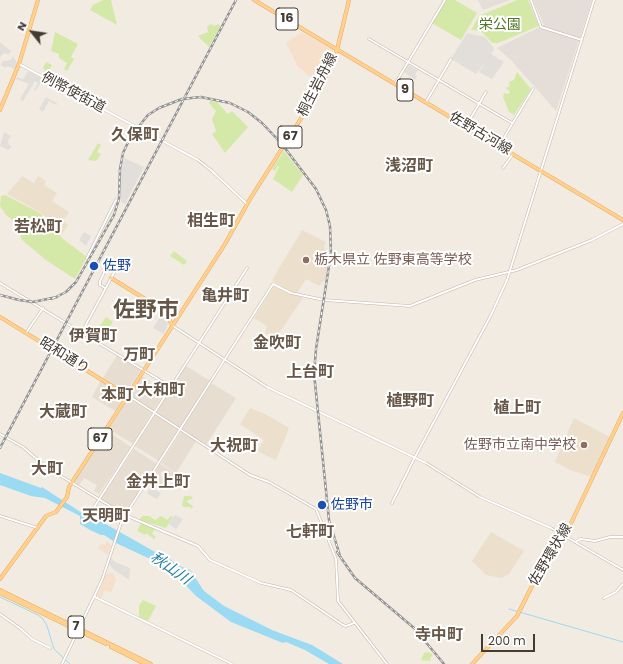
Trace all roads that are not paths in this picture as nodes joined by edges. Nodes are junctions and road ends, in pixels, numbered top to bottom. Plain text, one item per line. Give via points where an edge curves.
1 (38, 0) edge
2 (254, 0) edge
3 (349, 0) edge
4 (445, 0) edge
5 (530, 0) edge
6 (594, 0) edge
7 (369, 39) dead end
8 (582, 40) junction
9 (337, 50) junction
10 (451, 59) dead end
11 (408, 62) junction
12 (19, 64) junction
13 (439, 80) junction
14 (395, 84) junction
15 (533, 89) dead end
16 (486, 92) dead end
17 (426, 102) junction
18 (479, 104) junction
19 (0, 110) edge
20 (512, 123) junction
21 (466, 126) junction
22 (499, 146) junction
23 (513, 154) junction
24 (503, 168) dead end
25 (541, 171) junction
26 (116, 200) dead end
27 (248, 205) junction
28 (623, 220) edge
29 (623, 224) edge
30 (88, 258) dead end
31 (247, 268) dead end
32 (510, 273) junction
33 (111, 278) junction
34 (0, 283) edge
35 (106, 288) junction
36 (43, 308) junction
37 (0, 316) edge
38 (172, 325) junction
39 (82, 332) junction
40 (26, 333) junction
41 (199, 343) junction
42 (225, 360) junction
43 (144, 370) junction
44 (171, 386) junction
45 (128, 396) junction
46 (154, 413) junction
47 (623, 413) edge
48 (180, 430) junction
49 (0, 434) edge
50 (415, 457) junction
51 (71, 483) junction
52 (99, 499) junction
53 (392, 503) dead end
54 (91, 512) dead end
55 (125, 515) junction
56 (0, 516) edge
57 (38, 528) junction
58 (565, 536) junction
59 (623, 537) edge
60 (575, 542) junction
61 (623, 570) edge
62 (0, 580) edge
63 (623, 584) edge
64 (0, 590) edge
65 (0, 593) edge
66 (94, 597) junction
67 (604, 598) dead end
68 (0, 614) edge
69 (354, 623) junction
70 (79, 630) junction
71 (50, 648) dead end
72 (62, 664) edge
73 (145, 664) edge
74 (151, 664) edge
75 (232, 664) edge
76 (387, 664) edge
77 (472, 664) edge

1 - 12 main road
2 - 9 main road, 16
3 - 9 main road, 桐生岩舟線 / 67
4 - 11 street
5 - 8 street via 541,27
6 - 8 street
7 - 11 street
8 - 25 street
9 - 14 main road, 佐野古河線 / 9
9 - 27 main road, 桐生岩舟線 / 67 via 320,89
10 - 13 street
11 - 13 street
11 - 14 street
12 - 19 main road
12 - 27 street, 例幣使街道 via 198,160
13 - 17 street
13 - 18 street
14 - 17 main road, 佐野古河線 / 9
15 - 20 street
16 - 18 street
17 - 21 main road, 佐野古河線 / 9
18 - 20 street
18 - 21 street
20 - 22 street
21 - 22 main road, 佐野古河線 / 9
22 - 23 main road, 佐野古河線 / 9
23 - 24 street
23 - 25 main road, 佐野古河線 / 9
25 - 28 main road, 佐野古河線 / 9
25 - 32 street
26 - 30 street
27 - 38 main road, 67
29 - 32 street via 592,240
31 - 41 street
32 - 42 street via 475,280 418,304 405,306 324,300 290,293 273,284
32 - 50 street via 491,315
33 - 35 street
33 - 35 street via 116,269 109,266 100,284
33 - 38 main road via 163,310
34 - 36 street
35 - 39 street
36 - 39 street
36 - 40 street
37 - 40 main road, 昭和通り
38 - 41 street
38 - 43 main road, 67
39 - 43 street
40 - 45 main road, 昭和通り
41 - 42 street
41 - 44 street
42 - 48 street
42 - 50 street via 267,387
43 - 44 street
43 - 45 main road, 67
44 - 46 street
45 - 46 street
45 - 51 main road, 67
46 - 48 street
46 - 52 street
47 - 58 main road, 佐野環状線
48 - 55 street
48 - 69 street via 250,475 269,482 316,509 336,559 338,601
49 - 51 street via 23,447
50 - 53 street
50 - 58 street via 484,499
51 - 52 street
51 - 57 main road, 67 via 66,498 58,509 46,516
52 - 54 street
52 - 55 street
55 - 66 street
55 - 69 street via 198,546 210,560 261,583 291,590 343,625
56 - 57 street
57 - 62 main road, 67
58 - 60 street
58 - 77 main road, 佐野環状線 via 539,572 516,616
59 - 60 street via 595,541 581,539
60 - 61 street
63 - 67 street via 616,592
64 - 70 main road, 7
65 - 70 main road, 7
66 - 70 street
66 - 75 street
68 - 71 street via 32,639
69 - 76 street
70 - 72 street
70 - 73 main road, 7
70 - 74 main road, 7

